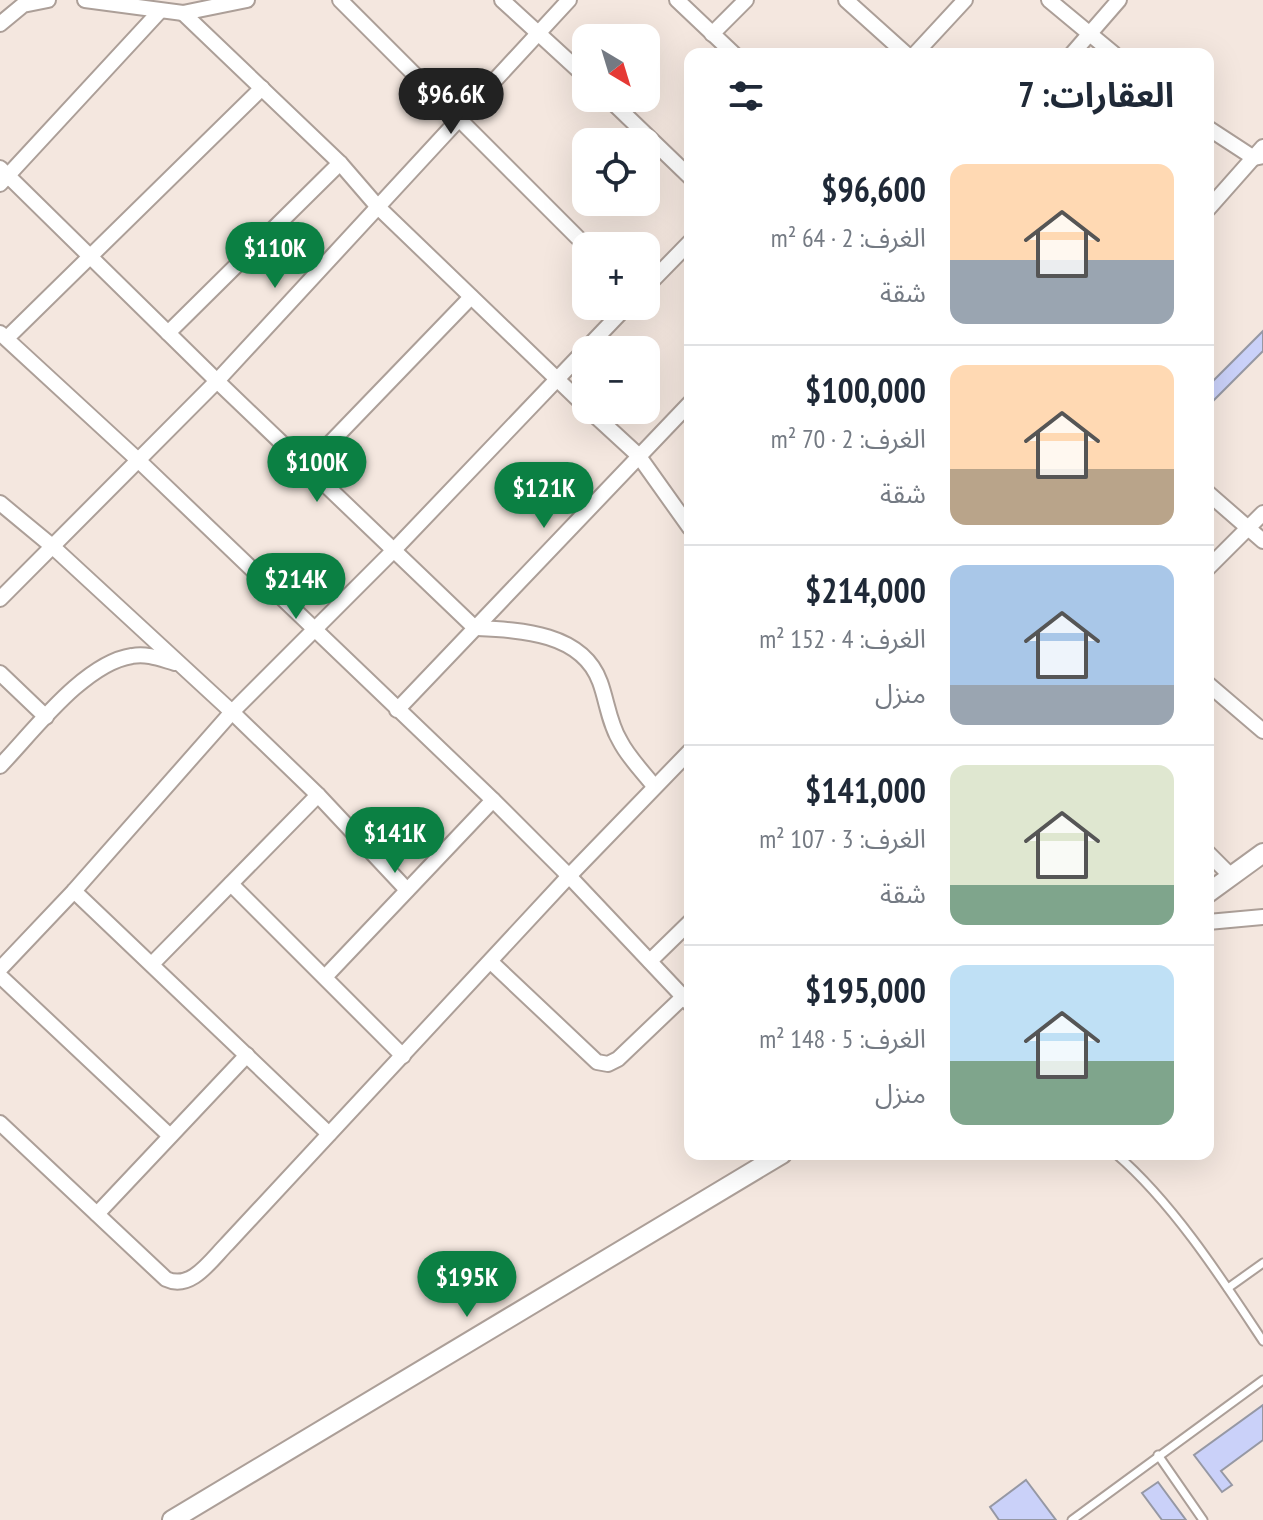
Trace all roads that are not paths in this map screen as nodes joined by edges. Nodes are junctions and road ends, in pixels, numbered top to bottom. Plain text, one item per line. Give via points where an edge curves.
1 (48, 0) edge
2 (85, 0) edge
3 (247, 0) edge
4 (340, 0) edge
5 (502, 0) edge
6 (569, 0) edge
7 (677, 0) edge
8 (746, 0) edge
9 (846, 0) edge
10 (965, 0) edge
11 (1049, 0) edge
12 (1119, 0) edge
13 (160, 11) junction
14 (183, 13) junction
15 (0, 24) edge
16 (539, 32) junction
17 (712, 34) junction
18 (1089, 34) junction
19 (727, 48) edge
20 (899, 48) edge
21 (921, 48) edge
22 (1077, 48) edge
23 (1106, 48) edge
24 (572, 64) edge
25 (262, 88) junction
26 (623, 112) edge
27 (461, 120) junction
28 (1214, 131) edge
29 (1260, 154) edge
30 (340, 163) junction
31 (684, 171) edge
32 (3, 176) edge
33 (1214, 203) edge
34 (378, 207) junction
35 (572, 232) edge
36 (684, 248) edge
37 (88, 256) junction
38 (660, 273) edge
39 (471, 297) junction
40 (614, 320) edge
41 (168, 333) junction
42 (3, 335) edge
43 (217, 381) junction
44 (557, 381) junction
45 (572, 395) edge
46 (684, 409) edge
47 (604, 424) edge
48 (638, 455) junction
49 (138, 460) junction
50 (307, 467) junction
51 (1214, 498) edge
52 (0, 503) edge
53 (1263, 513) edge
54 (684, 520) edge
55 (1248, 529) junction
56 (1263, 541) edge
57 (52, 546) junction
58 (393, 551) junction
59 (1214, 562) edge
60 (0, 599) edge
61 (475, 628) junction
62 (313, 631) junction
63 (179, 665) junction
64 (0, 673) edge
65 (1214, 689) edge
66 (397, 710) junction
67 (232, 712) junction
68 (46, 717) junction
69 (1263, 731) edge
70 (684, 757) edge
71 (0, 766) edge
72 (654, 786) junction
73 (318, 795) junction
74 (493, 800) junction
75 (1263, 853) edge
76 (1214, 859) edge
77 (569, 876) junction
78 (1232, 877) junction
79 (231, 884) junction
80 (1214, 889) edge
81 (407, 890) junction
82 (74, 891) junction
83 (1263, 917) edge
84 (1214, 921) edge
85 (684, 928) edge
86 (6, 950) edge
87 (650, 961) junction
88 (491, 962) junction
89 (152, 964) junction
90 (0, 969) edge
91 (0, 976) edge
92 (325, 977) junction
93 (684, 998) edge
94 (684, 1004) edge
95 (247, 1055) junction
96 (403, 1056) junction
97 (0, 1123) edge
98 (329, 1134) junction
99 (169, 1135) junction
100 (772, 1160) edge
101 (1123, 1160) edge
102 (97, 1214) junction
103 (1263, 1263) edge
104 (1228, 1288) junction
105 (1263, 1341) edge
106 (1263, 1380) edge
107 (1158, 1455) junction
108 (172, 1520) edge
109 (1072, 1520) edge
110 (1203, 1520) edge

1 - 15 street via 23,5
2 - 13 street
3 - 14 street
4 - 27 street
5 - 16 street
6 - 16 street
7 - 17 street
8 - 17 street
9 - 20 street
10 - 21 street
11 - 18 street
12 - 18 street
13 - 14 street
13 - 32 street
14 - 25 street
16 - 24 street
16 - 27 street
17 - 19 street
18 - 22 street
18 - 23 street
25 - 30 street
25 - 37 street
26 - 31 street
27 - 34 street
27 - 35 street
28 - 29 street
29 - 33 street
30 - 34 street
30 - 41 street
32 - 37 street
34 - 39 street
34 - 43 street
36 - 38 street
37 - 41 street
37 - 42 street
39 - 44 street
39 - 50 street
40 - 44 street
41 - 43 street
42 - 49 street
43 - 49 street
43 - 50 street
44 - 45 street
44 - 58 street
46 - 48 street
47 - 48 street
48 - 54 street
48 - 61 street
49 - 57 street
49 - 62 street
50 - 58 street
51 - 55 street
52 - 57 street
53 - 55 street
55 - 56 street
55 - 59 street
57 - 60 street
57 - 63 street
58 - 61 street
58 - 62 street
61 - 66 street
61 - 72 street via 541,634 579,654 600,680 620,742
62 - 66 street
62 - 67 street
63 - 67 street
63 - 68 street via 151,656 115,661 95,670
64 - 68 street
65 - 69 street
66 - 74 street
67 - 73 street
67 - 82 street
68 - 71 street
70 - 72 street
72 - 77 street
73 - 79 street
73 - 81 street
74 - 77 street
74 - 81 street
75 - 78 main road
76 - 78 street
77 - 87 street
77 - 88 street
78 - 80 main road
79 - 89 street
79 - 92 street
81 - 92 street
82 - 86 street
82 - 89 street
83 - 84 street
85 - 87 street
86 - 90 street
87 - 93 street
88 - 94 street via 597,1062 618,1059
88 - 96 street
89 - 95 street
91 - 99 street
92 - 96 street
95 - 98 street
95 - 99 street
96 - 98 street
97 - 102 street
98 - 102 street via 227,1244 185,1281 166,1279
99 - 102 street
100 - 108 main road
101 - 104 lane
103 - 104 lane
104 - 105 lane
106 - 107 lane
107 - 109 lane
107 - 110 lane

